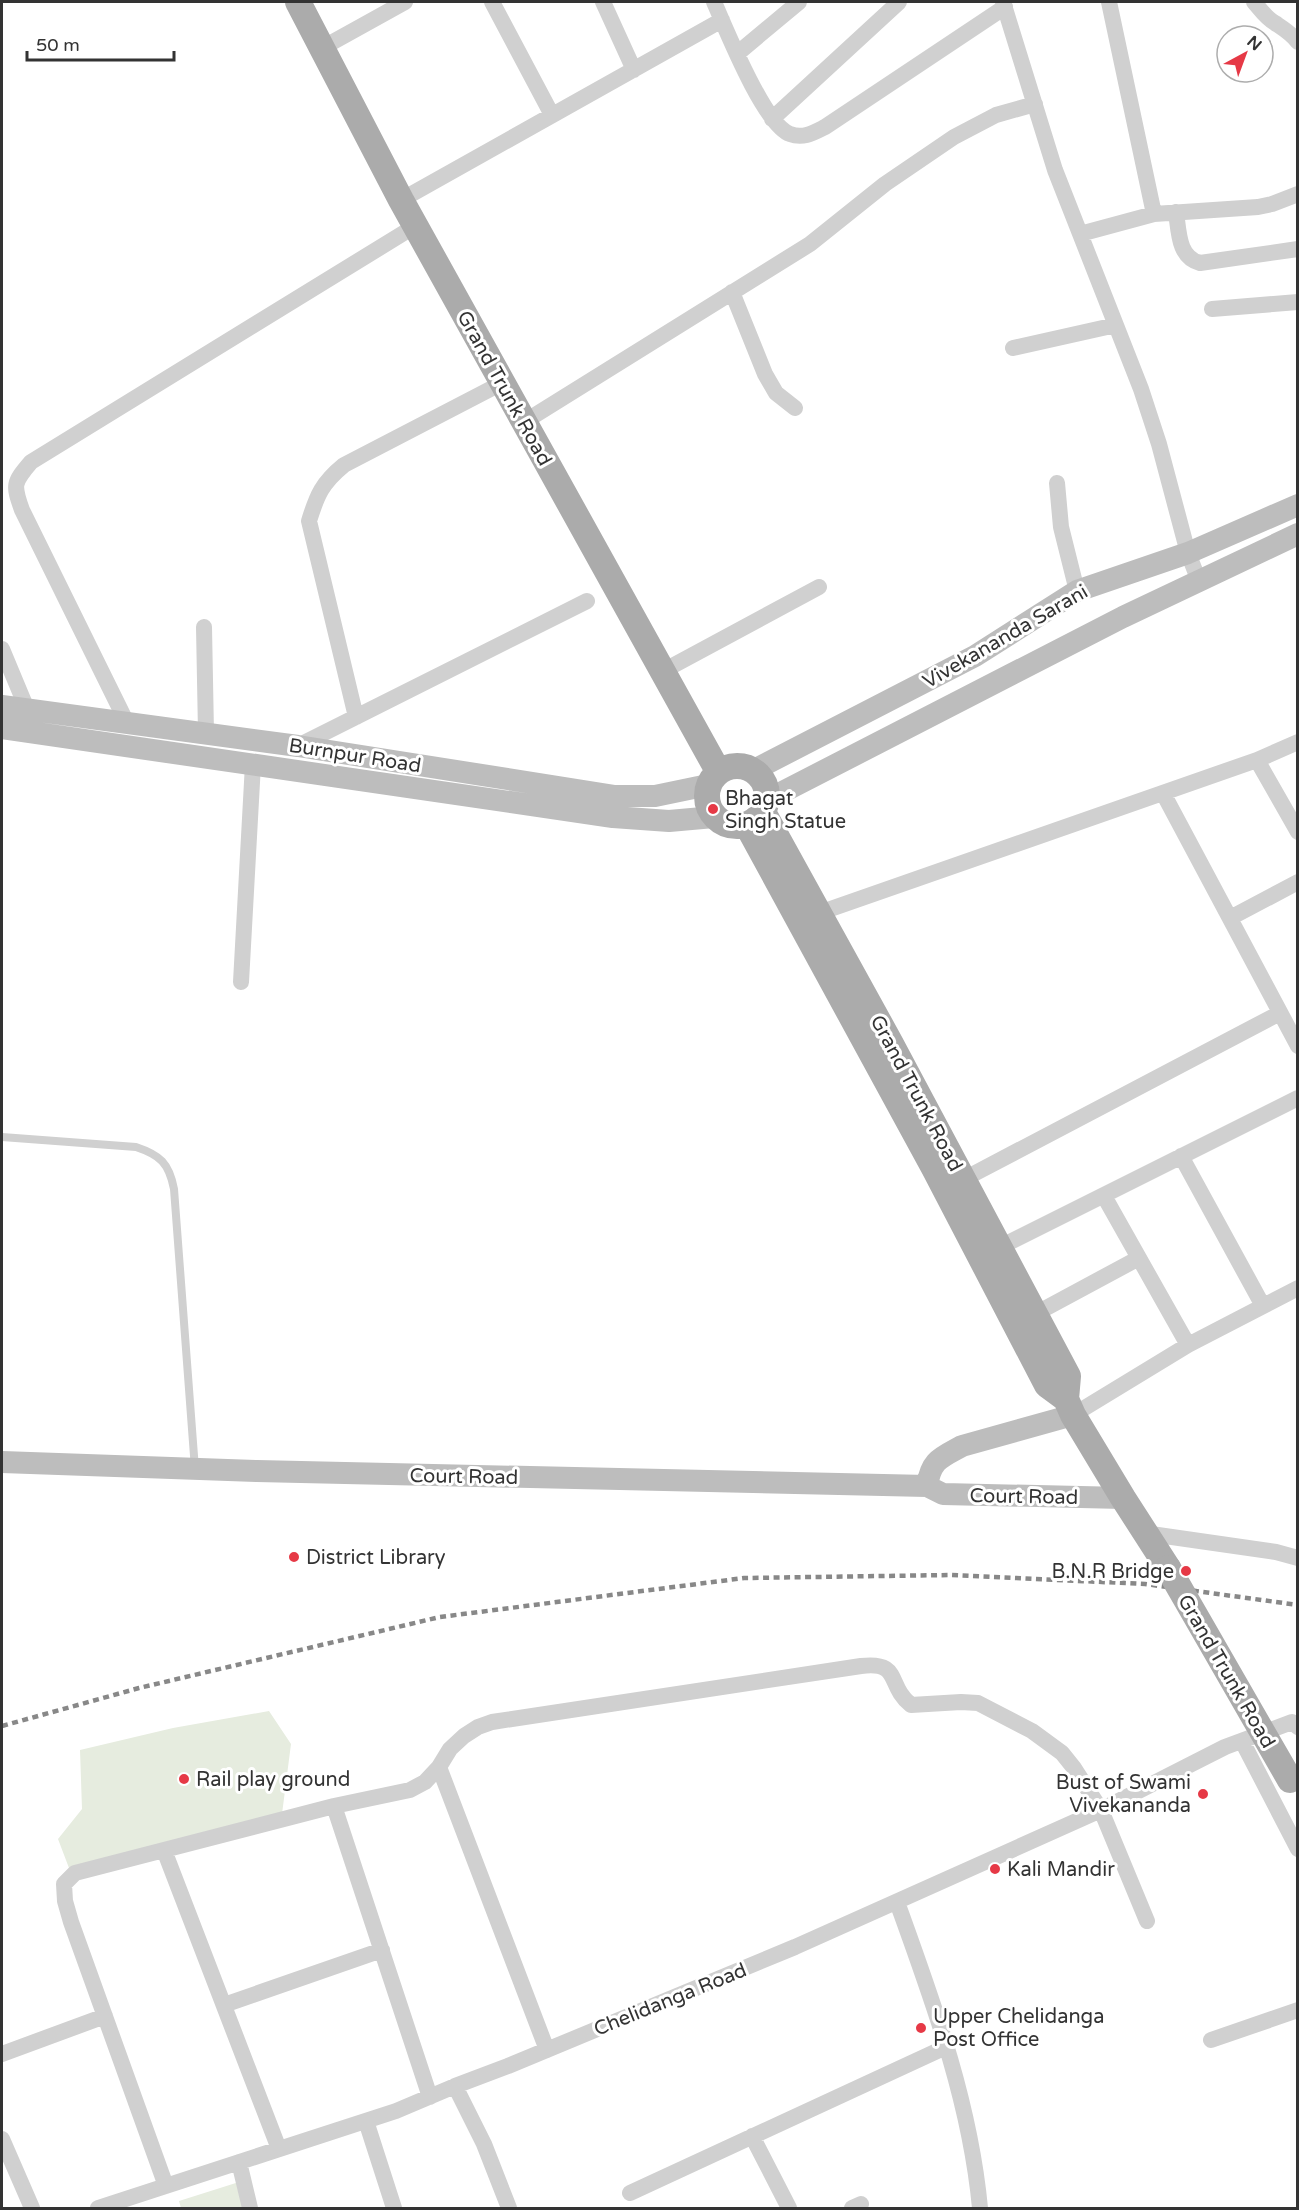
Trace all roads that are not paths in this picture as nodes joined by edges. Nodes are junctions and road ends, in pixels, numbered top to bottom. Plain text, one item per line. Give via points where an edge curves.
1 (298, 2) edge
2 (405, 2) edge
3 (492, 2) edge
4 (603, 2) edge
5 (714, 2) edge
6 (799, 2) edge
7 (899, 2) edge
8 (1109, 2) edge
9 (1254, 2) edge
10 (1004, 4) edge
11 (722, 20) junction
12 (1298, 42) edge
13 (322, 48) junction
14 (738, 53) junction
15 (634, 70) junction
16 (1035, 104) junction
17 (552, 115) junction
18 (772, 119) junction
19 (1298, 194) edge
20 (400, 200) junction
21 (1176, 212) junction
22 (1154, 214) junction
23 (415, 226) junction
24 (1080, 234) junction
25 (1298, 249) edge
26 (732, 292) junction
27 (1298, 302) edge
28 (1212, 309) dead end
29 (1116, 325) junction
30 (1013, 348) dead end
31 (502, 383) junction
32 (795, 408) dead end
33 (524, 422) junction
34 (1057, 483) dead end
35 (1298, 505) edge
36 (1298, 534) edge
37 (1188, 553) junction
38 (1199, 581) junction
39 (819, 587) dead end
40 (1077, 591) junction
41 (587, 601) dead end
42 (204, 627) dead end
43 (2, 649) edge
44 (663, 671) junction
45 (2, 706) edge
46 (27, 709) junction
47 (356, 717) junction
48 (127, 723) junction
49 (2, 728) edge
50 (206, 733) junction
51 (1298, 742) edge
52 (298, 746) junction
53 (1257, 760) junction
54 (254, 764) junction
55 (754, 770) junction
56 (713, 778) junction
57 (1163, 793) junction
58 (759, 812) junction
59 (714, 817) junction
60 (1298, 832) edge
61 (1298, 882) edge
62 (819, 913) junction
63 (1230, 918) junction
64 (241, 982) dead end
65 (1280, 1013) junction
66 (1298, 1046) edge
67 (1298, 1098) edge
68 (2, 1137) edge
69 (1181, 1156) junction
70 (964, 1179) junction
71 (1104, 1196) junction
72 (1000, 1247) junction
73 (1139, 1258) junction
74 (1298, 1288) edge
75 (1263, 1306) junction
76 (1035, 1314) junction
77 (1188, 1345) junction
78 (1068, 1396) junction
79 (2, 1462) edge
80 (195, 1469) junction
81 (927, 1486) junction
82 (1123, 1498) junction
83 (1156, 1550) junction
84 (1298, 1558) edge
85 (1298, 1727) edge
86 (1242, 1741) junction
87 (439, 1767) junction
88 (1294, 1787) edge
89 (334, 1806) junction
90 (1101, 1810) junction
91 (1298, 1849) edge
92 (164, 1850) junction
93 (897, 1902) junction
94 (1148, 1921) dead end
95 (382, 1950) junction
96 (224, 2005) junction
97 (1298, 2010) edge
98 (105, 2016) junction
99 (1211, 2040) dead end
100 (948, 2046) junction
101 (547, 2050) junction
102 (2, 2054) edge
103 (455, 2086) junction
104 (430, 2097) junction
105 (366, 2121) junction
106 (752, 2136) junction
107 (2, 2139) edge
108 (279, 2149) junction
109 (239, 2162) junction
110 (166, 2186) junction
111 (630, 2193) dead end
112 (32, 2208) edge
113 (98, 2208) edge
114 (250, 2208) edge
115 (394, 2208) edge
116 (509, 2208) edge
117 (789, 2208) edge
118 (980, 2208) edge

1 - 13 main road, Grand Trunk Road
2 - 13 street
3 - 17 street
4 - 15 street
5 - 11 street
6 - 14 street
7 - 18 street
8 - 22 street
9 - 12 street
10 - 16 street
10 - 18 street via 825,128 806,137 788,134
11 - 14 street
11 - 15 street
13 - 20 main road, Grand Trunk Road
14 - 18 street
15 - 17 street
16 - 24 street
16 - 26 street via 996,115 954,137 885,184 810,244
17 - 20 street
19 - 21 street via 1258,207
20 - 23 main road, Grand Trunk Road
21 - 22 street
21 - 25 street via 1183,251 1200,263
22 - 24 street
23 - 31 main road, Grand Trunk Road
23 - 48 street via 31,462 19,476 14,489 22,510
24 - 29 street
26 - 32 street via 765,374 776,393
26 - 33 street
27 - 28 street
29 - 30 street
29 - 37 street via 1155,433
31 - 33 main road, Grand Trunk Road
31 - 47 street via 344,465 328,478 317,495 309,521
33 - 44 main road, Grand Trunk Road
34 - 40 street via 1061,527
35 - 37 street, Vivekananda Sarani
36 - 38 street, Vivekananda Sarani
37 - 38 street
37 - 40 street, Vivekananda Sarani
38 - 58 street, Vivekananda Sarani via 1123,617
39 - 44 street
40 - 55 street, Vivekananda Sarani via 975,656
41 - 47 street
42 - 50 street
43 - 46 street
44 - 56 main road, Grand Trunk Road
45 - 46 street, Burnpur Road
46 - 48 street, Burnpur Road
47 - 52 street
48 - 50 street, Burnpur Road
49 - 54 street
50 - 52 street, Burnpur Road
51 - 53 street
52 - 56 street, Burnpur Road via 615,796 656,796
53 - 57 street
53 - 60 street
54 - 59 street via 613,817 669,821
54 - 64 street
55 - 56 main road via 736,765
55 - 58 main road, Grand Trunk Road via 764,783
56 - 59 main road, Grand Trunk Road via 706,802
57 - 62 street
57 - 63 street
58 - 59 main road via 735,826
58 - 62 main road, Grand Trunk Road
58 - 78 main road, Grand Trunk Road via 934,1168
61 - 63 street
62 - 70 main road, Grand Trunk Road
63 - 65 street
65 - 66 street
65 - 70 street
67 - 69 street
68 - 80 lane via 136,1147 153,1153 172,1175
69 - 71 street
69 - 75 street
70 - 72 main road, Grand Trunk Road
71 - 72 street
71 - 73 street
72 - 76 main road, Grand Trunk Road
73 - 76 street
73 - 77 street
74 - 75 street
75 - 77 street
76 - 78 main road, Grand Trunk Road
77 - 78 street
78 - 81 street via 945,1455 930,1469
78 - 82 main road, Grand Trunk Road
79 - 80 street, Court Road
80 - 81 street, Court Road
81 - 82 street, Court Road via 943,1494
82 - 83 main road, Grand Trunk Road
83 - 84 street via 1276,1552
83 - 88 main road, Grand Trunk Road, bridge
85 - 86 street, Chelidanga Road via 1292,1722
86 - 90 street, Chelidanga Road
86 - 91 street
87 - 89 street via 411,1790
87 - 90 street via 464,1736 492,1722 874,1664 894,1676 896,1688 911,1704 978,1703 1041,1737 1062,1753
87 - 101 street
89 - 92 street
89 - 95 street
90 - 93 street, Chelidanga Road
90 - 94 street
92 - 96 street
92 - 98 street via 75,1873 64,1884 71,1922
93 - 100 street
93 - 101 street, Chelidanga Road
95 - 96 street
95 - 104 street
96 - 108 street
97 - 99 street
98 - 102 street
98 - 110 street
100 - 106 street
100 - 118 street via 968,2125
101 - 103 street, Chelidanga Road
103 - 104 street, Chelidanga Road
103 - 116 street via 484,2144
104 - 105 street, Chelidanga Road
105 - 108 street, Chelidanga Road
105 - 115 street
106 - 111 street
106 - 117 street
107 - 112 street
108 - 109 street, Chelidanga Road
109 - 110 street, Chelidanga Road
109 - 114 street
110 - 113 street, Chelidanga Road

